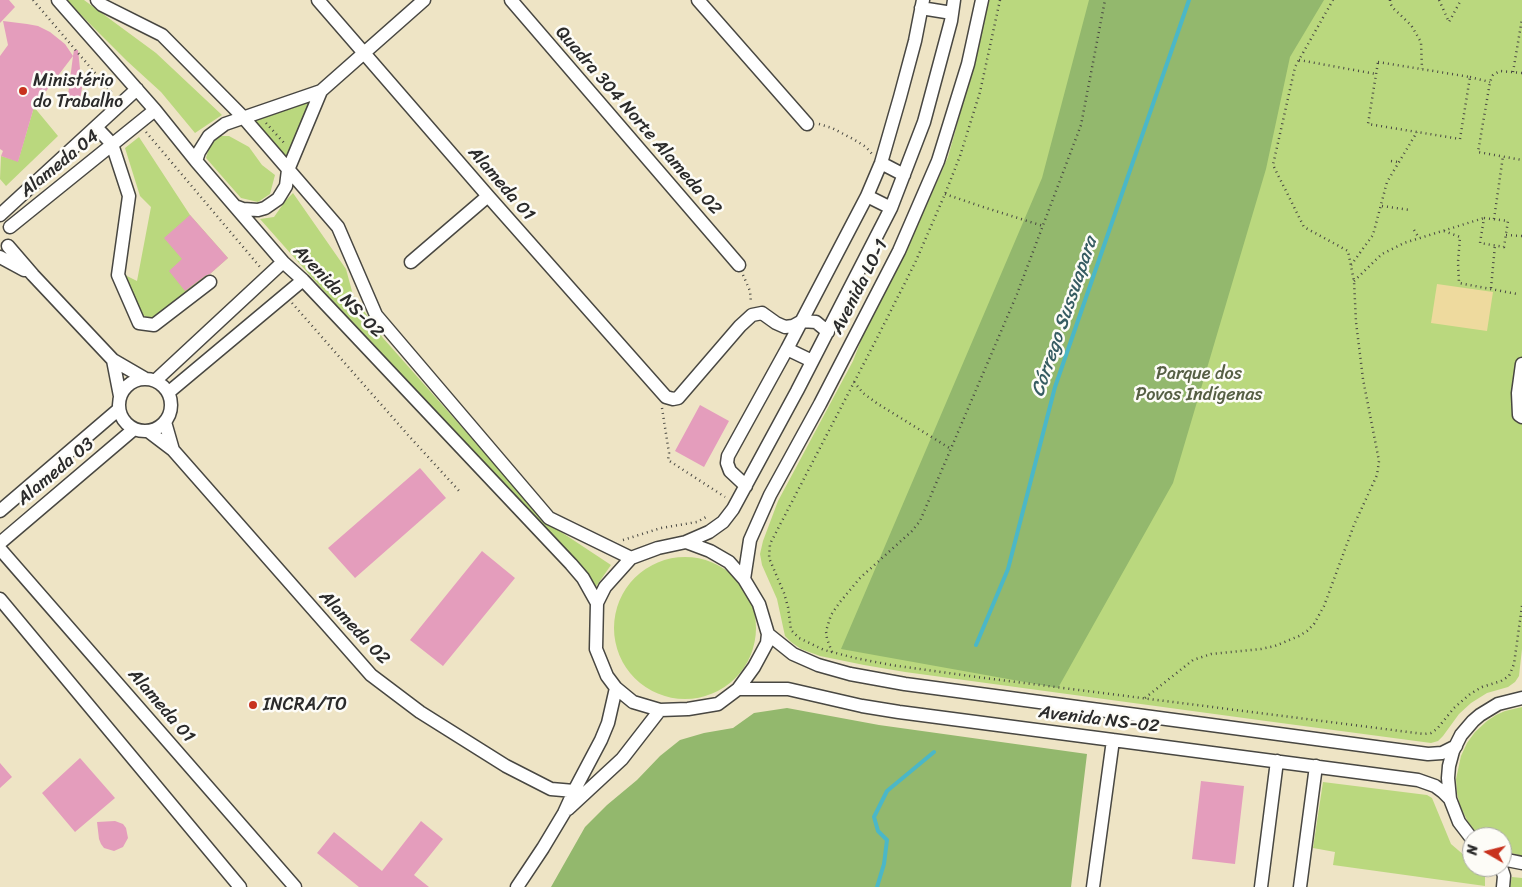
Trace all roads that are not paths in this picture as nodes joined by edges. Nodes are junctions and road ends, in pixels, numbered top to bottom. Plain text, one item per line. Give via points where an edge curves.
1 (58, 0) edge
2 (97, 0) edge
3 (318, 0) edge
4 (424, 0) edge
5 (511, 0) edge
6 (698, 0) edge
7 (982, 0) edge
8 (922, 4) edge
9 (953, 6) edge
10 (364, 53) junction
11 (137, 89) junction
12 (321, 91) junction
13 (155, 110) junction
14 (243, 117) junction
15 (807, 124) road end
16 (96, 127) junction
17 (112, 144) junction
18 (196, 161) junction
19 (881, 163) junction
20 (288, 170) junction
21 (904, 175) junction
22 (488, 196) junction
23 (867, 196) junction
24 (236, 206) junction
25 (891, 208) junction
26 (0, 215) edge
27 (5, 223) edge
28 (4, 249) edge
29 (0, 257) edge
30 (283, 262) junction
31 (411, 262) dead end
32 (738, 265) road end
33 (33, 275) junction
34 (303, 280) junction
35 (210, 282) dead end
36 (802, 321) junction
37 (828, 332) junction
38 (788, 349) junction
39 (113, 360) junction
40 (812, 361) junction
41 (1522, 364) edge
42 (150, 379) junction
43 (169, 392) junction
44 (120, 396) junction
45 (119, 409) junction
46 (1522, 417) edge
47 (165, 422) junction
48 (134, 429) junction
49 (148, 431) junction
50 (172, 450) junction
51 (746, 486) junction
52 (0, 511) edge
53 (686, 542) junction
54 (0, 543) edge
55 (0, 548) edge
56 (631, 558) junction
57 (744, 578) junction
58 (0, 599) edge
59 (597, 603) junction
60 (768, 634) junction
61 (616, 688) junction
62 (738, 689) junction
63 (1520, 697) edge
64 (660, 710) junction
65 (1113, 740) junction
66 (1456, 746) junction
67 (1277, 761) junction
68 (1316, 766) junction
69 (574, 791) junction
70 (1450, 800) junction
71 (564, 812) junction
72 (1462, 827) edge
73 (240, 887) edge
74 (295, 887) edge
75 (517, 887) edge
76 (1093, 887) edge
77 (1261, 887) edge
78 (1300, 887) edge

1 - 11 street, Avenida NS-02
2 - 14 street, Avenida NS-02 via 102,6 162,35
3 - 10 street, Alameda 01
4 - 10 street
5 - 32 street, Quadra 304 Norte Alameda 02
6 - 15 street
7 - 57 street, Avenida LO-1 via 968,64 938,161 891,267 770,495 750,540
8 - 9 street
8 - 19 street
9 - 21 street, Avenida LO-1 via 924,122
10 - 12 street
10 - 22 street, Alameda 01
11 - 13 street, Avenida NS-02
11 - 16 street, Alameda 04
12 - 14 street
12 - 20 street
13 - 17 street, Alameda 04
13 - 18 street, Avenida NS-02
14 - 18 street via 217,129 204,144
14 - 20 street, Avenida NS-02
16 - 17 street
16 - 26 street, Alameda 04
17 - 27 street, Alameda 04
17 - 35 street via 129,196 118,275 139,323 154,325
18 - 24 street, Avenida NS-02
19 - 21 street
19 - 23 street
20 - 24 street via 283,193 272,204 258,210
20 - 56 street, Avenida NS-02 via 338,227 376,315 549,518
21 - 25 street, Avenida LO-1
22 - 31 street
22 - 36 street, Alameda 01 via 666,397 678,398 752,315 762,313 785,327
23 - 25 street
23 - 36 street
24 - 30 street, Avenida NS-02
25 - 37 street, Avenida LO-1
27 - 28 street via 12,237
28 - 33 street
29 - 33 street
30 - 34 street, Avenida NS-02
30 - 42 street
33 - 39 street
34 - 43 street
34 - 59 street, Avenida NS-02 via 571,564
36 - 37 street via 816,322
36 - 38 street
37 - 40 street, Avenida LO-1
38 - 40 street
38 - 51 street via 728,456 730,471
39 - 42 street
39 - 44 street
40 - 51 street, Avenida LO-1
41 - 46 street via 1518,393
42 - 43 street
42 - 44 street via 129,384
43 - 47 street via 171,410
44 - 45 street
45 - 48 street via 127,424
45 - 52 street, Alameda 03
47 - 49 street
47 - 50 street, Alameda 02
48 - 49 street
48 - 54 street, Alameda 03
49 - 50 street
50 - 69 street, Alameda 02 via 371,675 420,712 506,766 551,788
51 - 53 street, Avenida LO-1 via 723,522
53 - 56 street
53 - 57 street via 729,562
55 - 74 street, Alameda 01
56 - 59 street via 605,587
57 - 60 street via 759,604
58 - 73 street
59 - 61 street via 596,649 606,676
60 - 62 street via 767,643 754,667
60 - 66 street, Avenida NS-02 via 793,654 868,678 1428,754 1442,753
61 - 64 street via 633,702
61 - 69 street via 605,731
62 - 64 street via 718,704 688,710
62 - 65 street, Avenida NS-02 via 788,689 862,706
63 - 66 street, Avenida NS-02 via 1482,713
64 - 71 street via 622,759
65 - 67 street, Avenida NS-02
65 - 76 street
66 - 70 street, Avenida NS-02 via 1448,772
67 - 68 street, Avenida NS-02
67 - 77 street
68 - 70 street, Avenida NS-02 via 1418,780 1437,787
68 - 78 street
69 - 71 street
70 - 72 street, Avenida NS-02
71 - 75 street

